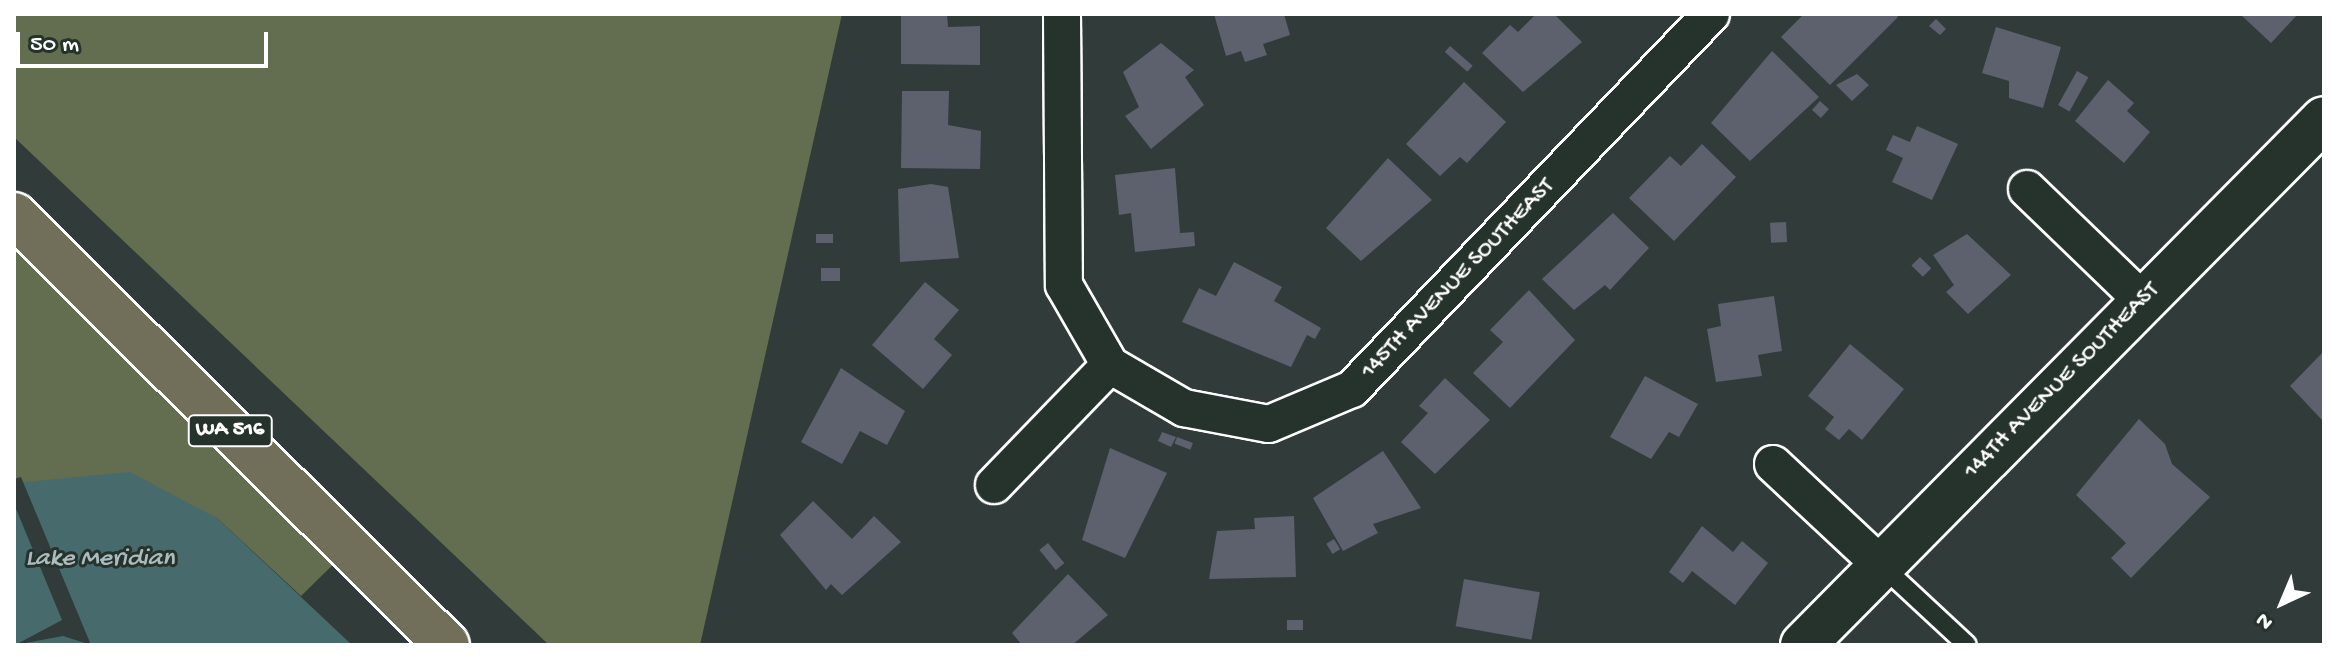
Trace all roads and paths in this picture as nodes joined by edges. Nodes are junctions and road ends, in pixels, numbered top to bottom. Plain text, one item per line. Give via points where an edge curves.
1 (1062, 14) edge
2 (1711, 14) edge
3 (2324, 119) edge
4 (2027, 189) dead end
5 (14, 215) edge
6 (2142, 300) junction
7 (1110, 365) junction
8 (1773, 464) dead end
9 (994, 485) dead end
10 (1881, 565) junction
11 (447, 645) edge
12 (1803, 645) edge
13 (1967, 645) edge

1 - 7 street via 1064,285
2 - 7 street, 145TH AVENUE SOUTHEAST via 1352,389 1269,424 1184,408
3 - 6 street, 144TH AVENUE SOUTHEAST
4 - 6 street
5 - 11 main road, WA 516
6 - 10 street, 144TH AVENUE SOUTHEAST
7 - 9 street
8 - 10 street
10 - 12 street, 144TH AVENUE SOUTHEAST
10 - 13 lane

